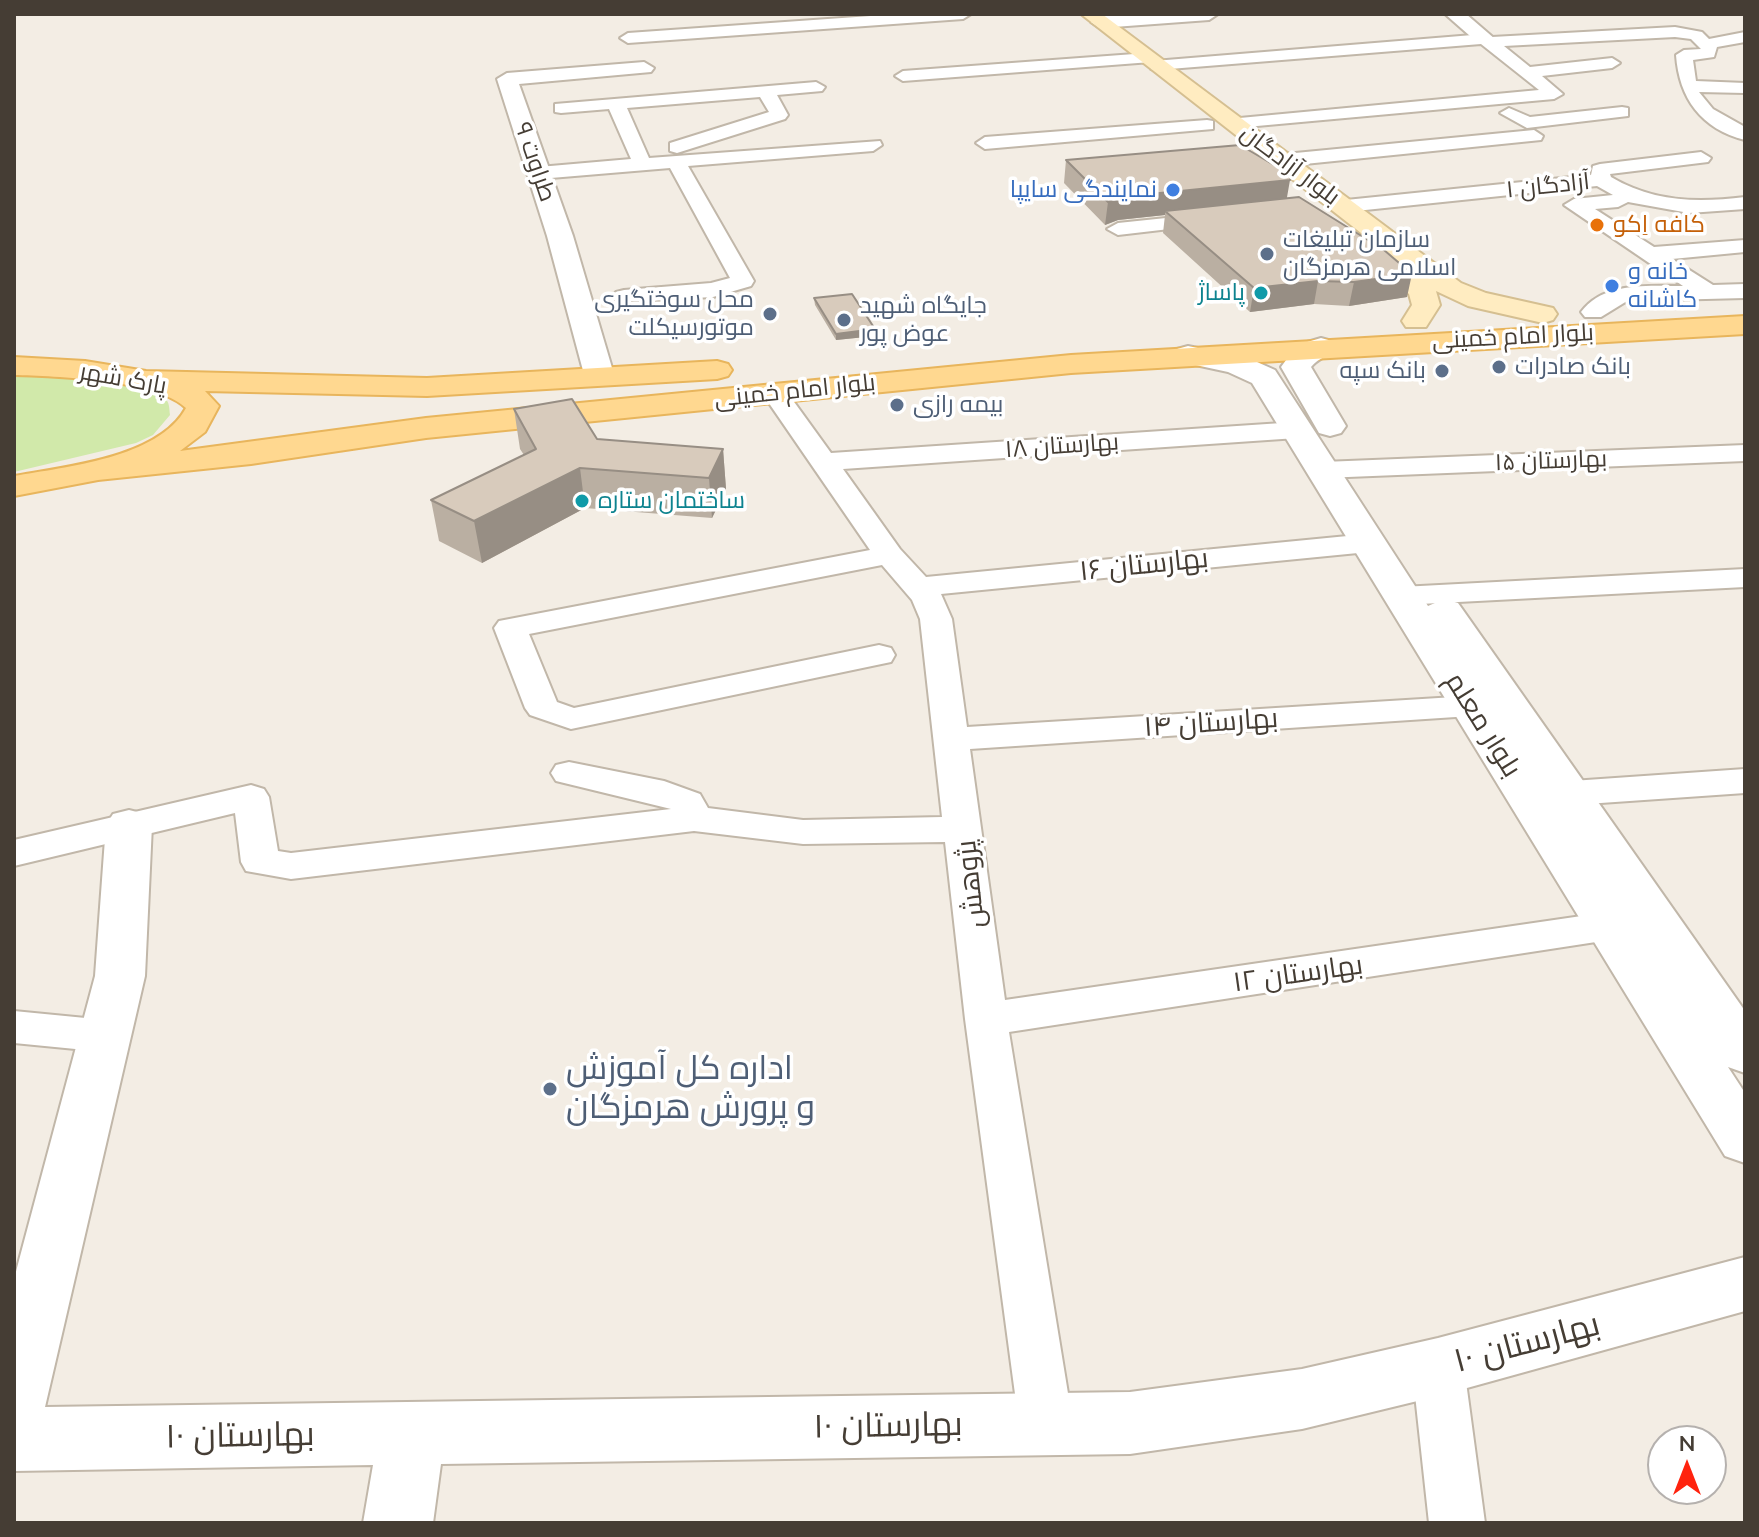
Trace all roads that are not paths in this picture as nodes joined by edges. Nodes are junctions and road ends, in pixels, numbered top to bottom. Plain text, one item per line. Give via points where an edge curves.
1 (963, 14) edge
2 (1065, 14) edge
3 (1209, 14) edge
4 (1454, 14) edge
5 (1095, 18) edge
6 (818, 19) edge
7 (1573, 22) dead end
8 (1745, 37) edge
9 (1594, 38) junction
10 (1487, 41) junction
11 (1535, 41) junction
12 (1709, 44) junction
13 (1508, 55) junction
14 (1122, 60) junction
15 (1153, 61) junction
16 (1612, 63) dead end
17 (644, 68) joint
18 (1529, 72) junction
19 (903, 76) dead end
20 (1689, 86) junction
21 (816, 87) dead end
22 (1745, 88) edge
23 (766, 91) junction
24 (1486, 101) junction
25 (616, 104) junction
26 (561, 108) dead end
27 (1622, 112) dead end
28 (1235, 123) junction
29 (1207, 125) junction
30 (1745, 134) edge
31 (1534, 136) dead end
32 (985, 143) dead end
33 (873, 145) dead end
34 (1701, 158) dead end
35 (1285, 160) junction
36 (641, 162) junction
37 (676, 162) junction
38 (539, 173) junction
39 (1601, 180) junction
40 (1638, 199) junction
41 (1745, 203) edge
42 (1346, 206) junction
43 (1315, 209) junction
44 (1239, 217) edge
45 (1118, 229) edge
46 (1745, 246) edge
47 (1648, 254) junction
48 (1707, 291) junction
49 (1745, 291) edge
50 (624, 297) dead end
51 (1745, 310) edge
52 (1593, 312) junction
53 (1543, 314) junction
54 (1416, 321) junction
55 (1745, 325) edge
56 (1321, 347) junction
57 (1188, 355) junction
58 (23, 364) edge
59 (763, 375) junction
60 (600, 378) junction
61 (141, 380) junction
62 (427, 387) junction
63 (426, 428) junction
64 (1297, 430) junction
65 (1745, 453) edge
66 (827, 462) junction
67 (1340, 470) junction
68 (88, 471) junction
69 (21, 485) edge
70 (1368, 543) junction
71 (889, 555) junction
72 (1745, 578) edge
73 (919, 587) junction
74 (1417, 595) junction
75 (879, 655) dead end
76 (1471, 706) junction
77 (952, 739) junction
78 (569, 773) dead end
79 (1745, 781) edge
80 (1548, 794) junction
81 (694, 819) junction
82 (129, 825) junction
83 (965, 829) junction
84 (14, 853) edge
85 (1609, 926) junction
86 (986, 1019) junction
87 (14, 1027) edge
88 (106, 1036) junction
89 (1745, 1052) edge
90 (1745, 1140) edge
91 (1745, 1284) edge
92 (1438, 1367) junction
93 (14, 1408) edge
94 (1046, 1424) junction
95 (412, 1433) junction
96 (398, 1523) edge
97 (1457, 1523) edge

1 - 6 street
2 - 14 main road, بلوار آزادگان
3 - 5 street
4 - 10 street
5 - 15 main road, بلوار آزادگان
6 - 17 street via 623,32
7 - 9 street
8 - 12 street
9 - 11 street
9 - 12 street via 1689,32
10 - 11 street
10 - 13 street
10 - 15 street
11 - 13 street via 1553,52
12 - 20 street via 1708,54 1684,55
13 - 18 street
14 - 15 street
14 - 19 street
14 - 29 main road, بلوار آزادگان
15 - 28 main road, بلوار آزادگان
16 - 18 street
17 - 38 street, طراوت ۹ via 507,79
18 - 24 street via 1554,94
20 - 22 street
20 - 30 street via 1700,111
21 - 23 street
23 - 25 street
23 - 36 street via 779,115
24 - 27 street via 1527,123
24 - 28 street
25 - 26 street
25 - 36 street
28 - 29 main road
28 - 35 main road, بلوار آزادگان
29 - 32 street
29 - 43 main road, بلوار آزادگان
31 - 35 street
33 - 37 street
34 - 39 street via 1600,170
35 - 42 main road, بلوار آزادگان
36 - 37 street
36 - 38 street
37 - 50 street via 743,281 713,290
38 - 60 street, طراوت ۹
39 - 40 street, آزادگان ۱
39 - 42 street, آزادگان ۱
40 - 41 street, آزادگان ۱ via 1700,208
40 - 47 street via 1574,205
42 - 43 main road
42 - 53 main road, بلوار آزادگان via 1451,289
43 - 54 main road, بلوار آزادگان via 1422,291 1426,305
44 - 45 street
46 - 47 street
47 - 48 street
48 - 49 street
48 - 52 street via 1622,294
51 - 52 main road, بلوار امام خمینی
52 - 53 main road, بلوار امام خمینی
53 - 54 main road, بلوار امام خمینی
54 - 59 main road, بلوار امام خمینی
55 - 56 main road, بلوار امام خمینی
56 - 57 main road, بلوار امام خمینی
56 - 67 street, بلوار معلم via 1308,351 1296,367
57 - 59 main road, بلوار امام خمینی
57 - 64 street, بلوار معلم via 1237,364 1264,377
58 - 61 main road, پارک شهر
59 - 60 main road, بلوار امام خمینی
59 - 63 main road, بلوار امام خمینی
59 - 66 street, پژوهش
60 - 62 main road, بلوار امام خمینی
61 - 62 main road, بلوار امام خمینی
61 - 68 main road, پارک شهر via 178,388 199,400 203,406 197,423 166,447
62 - 63 main road via 304,401 282,409 279,418 303,428
63 - 68 main road, بلوار امام خمینی
64 - 66 street, بهارستان ۱۸
64 - 67 street, بلوار معلم
65 - 67 street, بهارستان ۱۵
66 - 71 street, پژوهش
67 - 70 street, بلوار معلم
67 - 74 street, بلوار معلم
68 - 69 main road, پارک شهر
70 - 73 street, بهارستان ۱۶
70 - 74 street, بلوار معلم
71 - 73 street, پژوهش
71 - 75 street via 510,628 542,708 571,719
72 - 74 street
73 - 77 street, پژوهش via 936,619
74 - 76 street, بلوار معلم
74 - 80 street, بلوار معلم
76 - 77 street, بهارستان ۱۴
76 - 80 street, بلوار معلم
77 - 83 street, پژوهش
78 - 81 street via 664,793 687,802
79 - 80 street
80 - 85 street, بلوار معلم
80 - 89 street, بلوار معلم
81 - 82 street via 291,866 260,862 251,797
81 - 83 street via 803,832
82 - 84 street
82 - 88 street, بهارستان ۱۰ via 120,976
83 - 86 street, پژوهش
85 - 86 street, بهارستان ۱۲
85 - 90 street, بلوار معلم
86 - 94 street, پژوهش
87 - 88 street
88 - 93 street, بهارستان ۱۰
91 - 92 street, بهارستان ۱۰
92 - 94 street, بهارستان ۱۰ via 1302,1399 1130,1423
92 - 97 street
93 - 95 street, بهارستان ۱۰
94 - 95 street, بهارستان ۱۰
95 - 96 street

